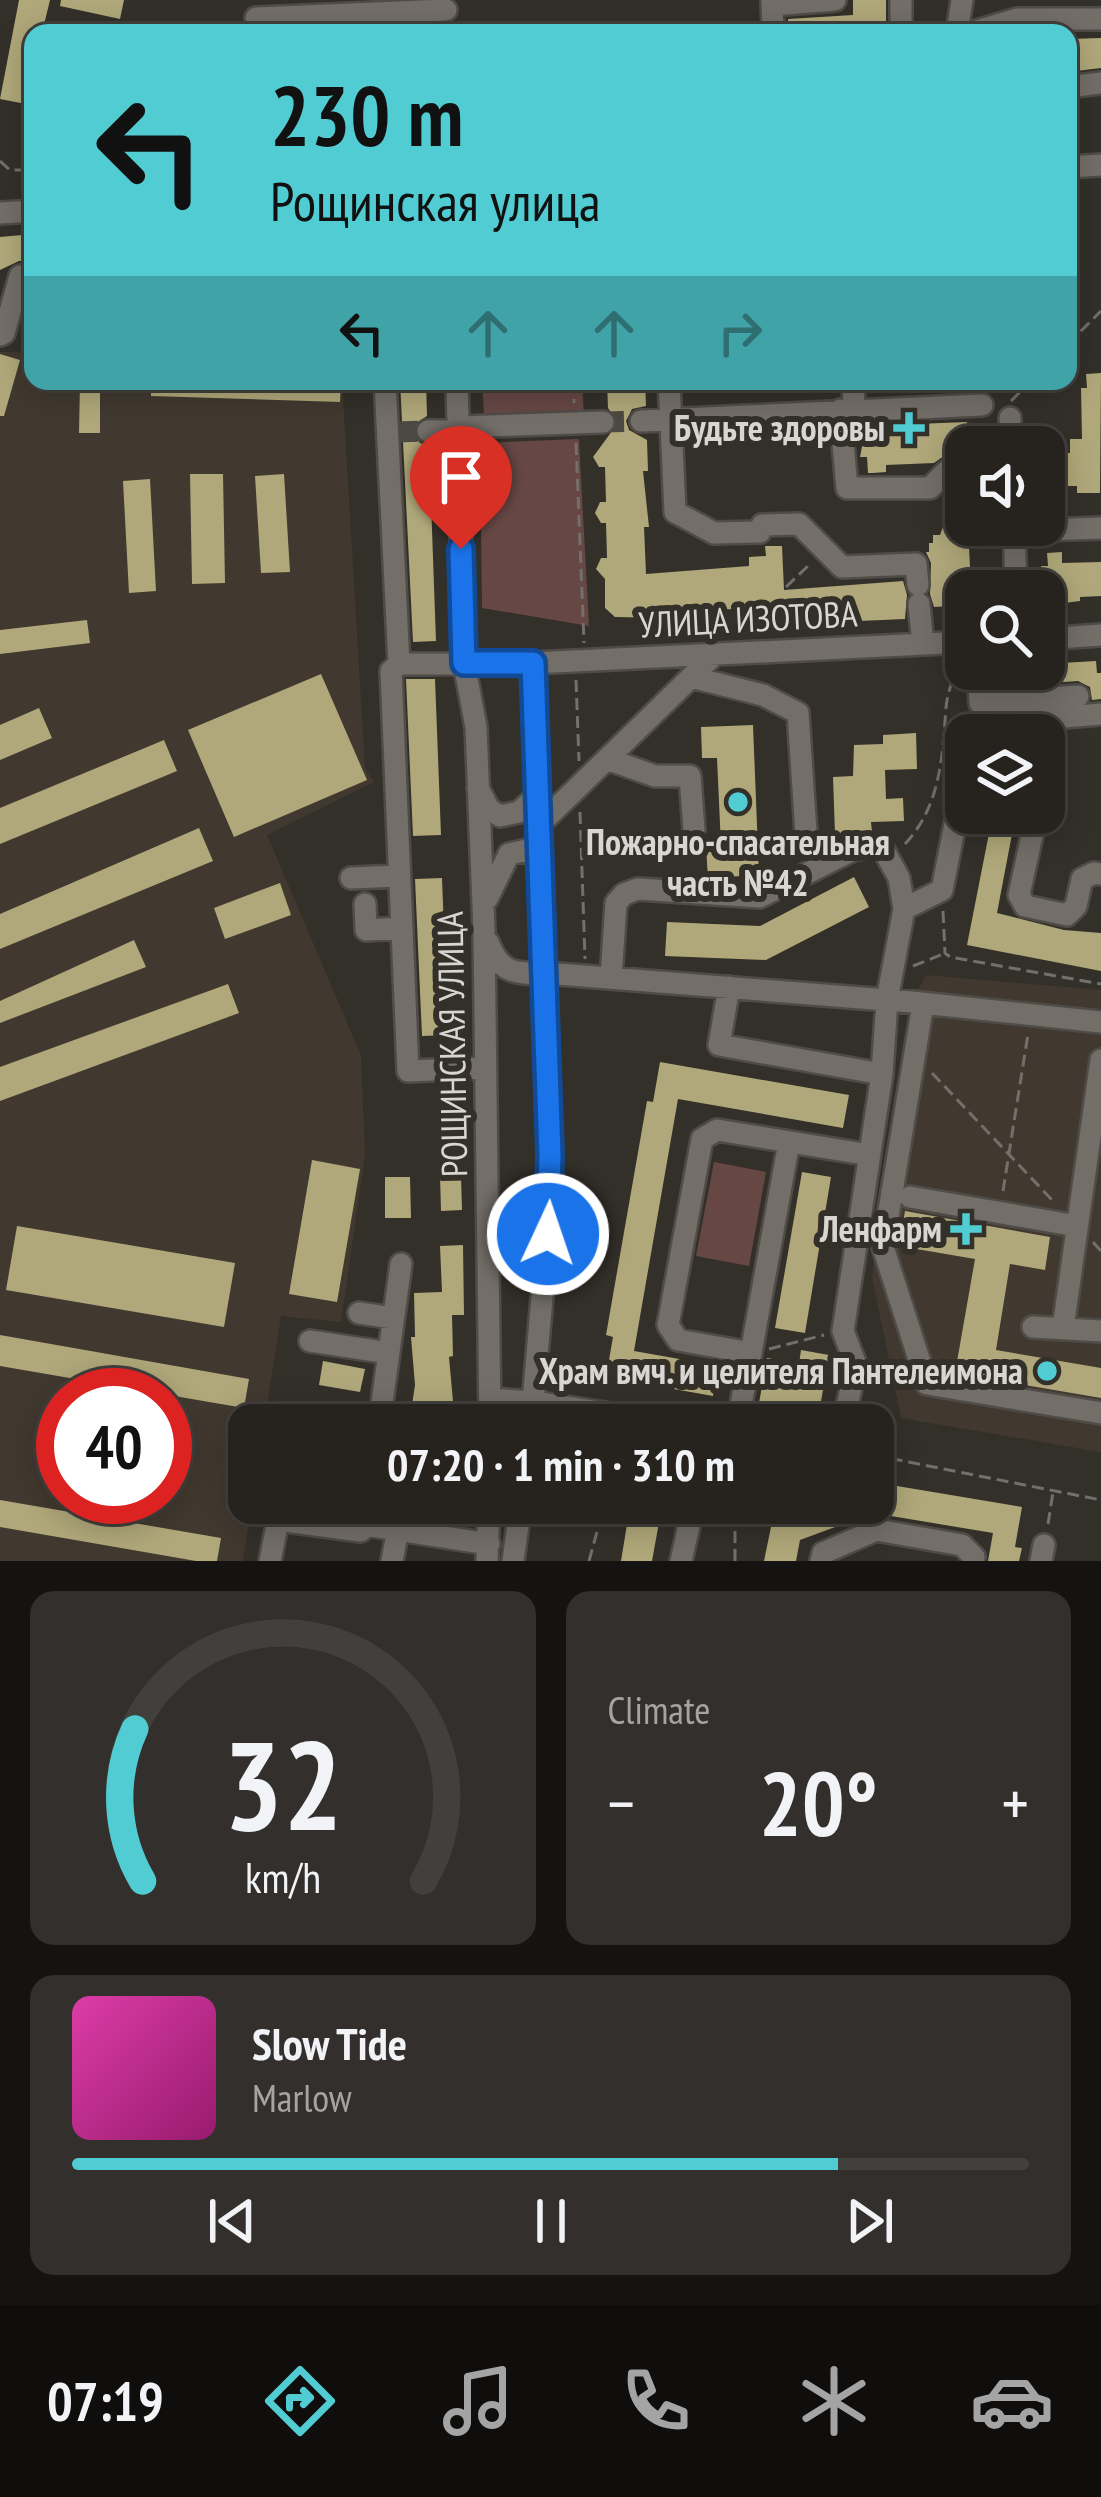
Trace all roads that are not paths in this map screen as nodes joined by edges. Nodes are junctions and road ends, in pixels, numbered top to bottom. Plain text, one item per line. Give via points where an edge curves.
1 (835, 0) edge
2 (773, 3) edge
3 (446, 14) edge
4 (256, 17) edge
5 (1101, 19) edge
6 (1000, 24) edge
7 (24, 276) edge
8 (7, 300) edge
9 (0, 335) edge
10 (386, 390) edge
11 (458, 390) edge
12 (669, 390) edge
13 (852, 390) edge
14 (982, 405) road end
15 (847, 410) junction
16 (1010, 418) dead end
17 (670, 419) junction
18 (641, 421) tunnel mouth
19 (603, 422) tunnel mouth
20 (1010, 426) edge
21 (458, 429) junction
22 (428, 431) tunnel mouth
23 (945, 479) edge
24 (1065, 528) edge
25 (1101, 528) edge
26 (1101, 635) edge
27 (1065, 638) edge
28 (945, 643) edge
29 (923, 644) junction
30 (716, 654) junction
31 (464, 663) junction
32 (533, 663) junction
33 (399, 664) junction
34 (691, 677) junction
35 (979, 690) edge
36 (1078, 696) dead end
37 (1101, 714) edge
38 (1065, 717) edge
39 (607, 759) junction
40 (478, 788) junction
41 (538, 795) junction
42 (539, 825) junction
43 (694, 830) dead end
44 (806, 833) dead end
45 (953, 834) edge
46 (1032, 834) edge
47 (539, 863) junction
48 (1101, 874) edge
49 (399, 876) junction
50 (351, 878) dead end
51 (365, 904) dead end
52 (904, 909) junction
53 (484, 921) junction
54 (402, 928) junction
55 (545, 973) junction
56 (611, 978) junction
57 (729, 987) junction
58 (887, 1000) junction
59 (923, 1004) junction
60 (1101, 1022) edge
61 (1101, 1062) edge
62 (485, 1068) junction
63 (882, 1073) junction
64 (789, 1142) junction
65 (1094, 1147) edge
66 (870, 1155) junction
67 (910, 1197) dead end
68 (1077, 1226) junction
69 (401, 1264) dead end
70 (359, 1313) dead end
71 (393, 1318) junction
72 (1033, 1327) dead end
73 (1063, 1328) junction
74 (1101, 1331) edge
75 (310, 1341) dead end
76 (389, 1353) junction
77 (751, 1353) junction
78 (490, 1400) junction
79 (534, 1402) junction
80 (382, 1404) edge
81 (490, 1404) edge
82 (547, 1404) edge
83 (740, 1404) edge
84 (848, 1404) edge
85 (1101, 1413) edge
86 (277, 1524) edge
87 (309, 1524) edge
88 (364, 1524) edge
89 (388, 1524) edge
90 (518, 1524) edge
91 (689, 1524) edge
92 (398, 1529) junction
93 (488, 1553) edge
94 (269, 1561) edge
95 (392, 1561) edge
96 (513, 1561) edge
97 (681, 1561) edge
98 (821, 1561) edge
99 (974, 1561) edge

1 - 2 street
3 - 4 street
5 - 6 street
7 - 8 street
8 - 9 street
10 - 33 street
11 - 21 street, РОЩИНСКАЯ УЛИЦА
12 - 17 street
13 - 15 street
14 - 15 street
15 - 17 street
15 - 23 street via 847,488 930,488
16 - 20 street
17 - 18 street
17 - 29 street via 675,512 714,533 799,524 842,567 916,564
19 - 21 street
21 - 22 street
21 - 31 street, РОЩИНСКАЯ УЛИЦА
24 - 25 street
26 - 27 street
28 - 29 street, УЛИЦА ИЗОТОВА
29 - 30 street, УЛИЦА ИЗОТОВА
30 - 32 street, УЛИЦА ИЗОТОВА
30 - 34 street
31 - 32 street
31 - 33 street
31 - 40 street, РОЩИНСКАЯ УЛИЦА
32 - 41 street
33 - 49 street via 391,671
34 - 39 street
34 - 44 street via 798,713
35 - 36 street via 980,703
37 - 38 street
39 - 42 street
39 - 43 street via 655,776 690,776
40 - 41 street via 500,815 519,812
40 - 53 street, РОЩИНСКАЯ УЛИЦА
41 - 42 street
42 - 47 street
45 - 52 street via 942,890
46 - 48 street via 1019,895 1025,906 1067,914 1082,879
47 - 53 street via 527,850 509,854
47 - 55 street
49 - 50 street
49 - 54 street
51 - 54 street via 367,930
52 - 56 street via 882,847 855,849 760,897 638,889 616,903
52 - 58 street
53 - 55 street via 500,965 513,974
53 - 62 street, РОЩИНСКАЯ УЛИЦА
54 - 62 street via 408,1071
55 - 56 street
55 - 79 street via 551,1193
56 - 57 street
57 - 58 street
57 - 63 street via 718,1045
58 - 59 street
58 - 63 street
59 - 60 street
59 - 85 street via 883,1247 927,1384
61 - 65 street
62 - 78 street, РОЩИНСКАЯ УЛИЦА
63 - 66 street
64 - 66 street
64 - 77 street
64 - 77 street via 717,1130 702,1139 668,1325 678,1340
65 - 68 street
66 - 84 street via 843,1331 856,1365
67 - 68 street
68 - 73 street
69 - 71 street
70 - 71 street
71 - 76 street
72 - 73 street
73 - 74 street
75 - 76 street
76 - 80 street
77 - 83 street
78 - 79 street
78 - 81 street, РОЩИНСКАЯ УЛИЦА
79 - 82 street
86 - 94 street
87 - 88 street via 362,1531
89 - 92 street
90 - 96 street
91 - 97 street
92 - 93 street
92 - 95 street
98 - 99 street via 838,1544 876,1530 962,1545

